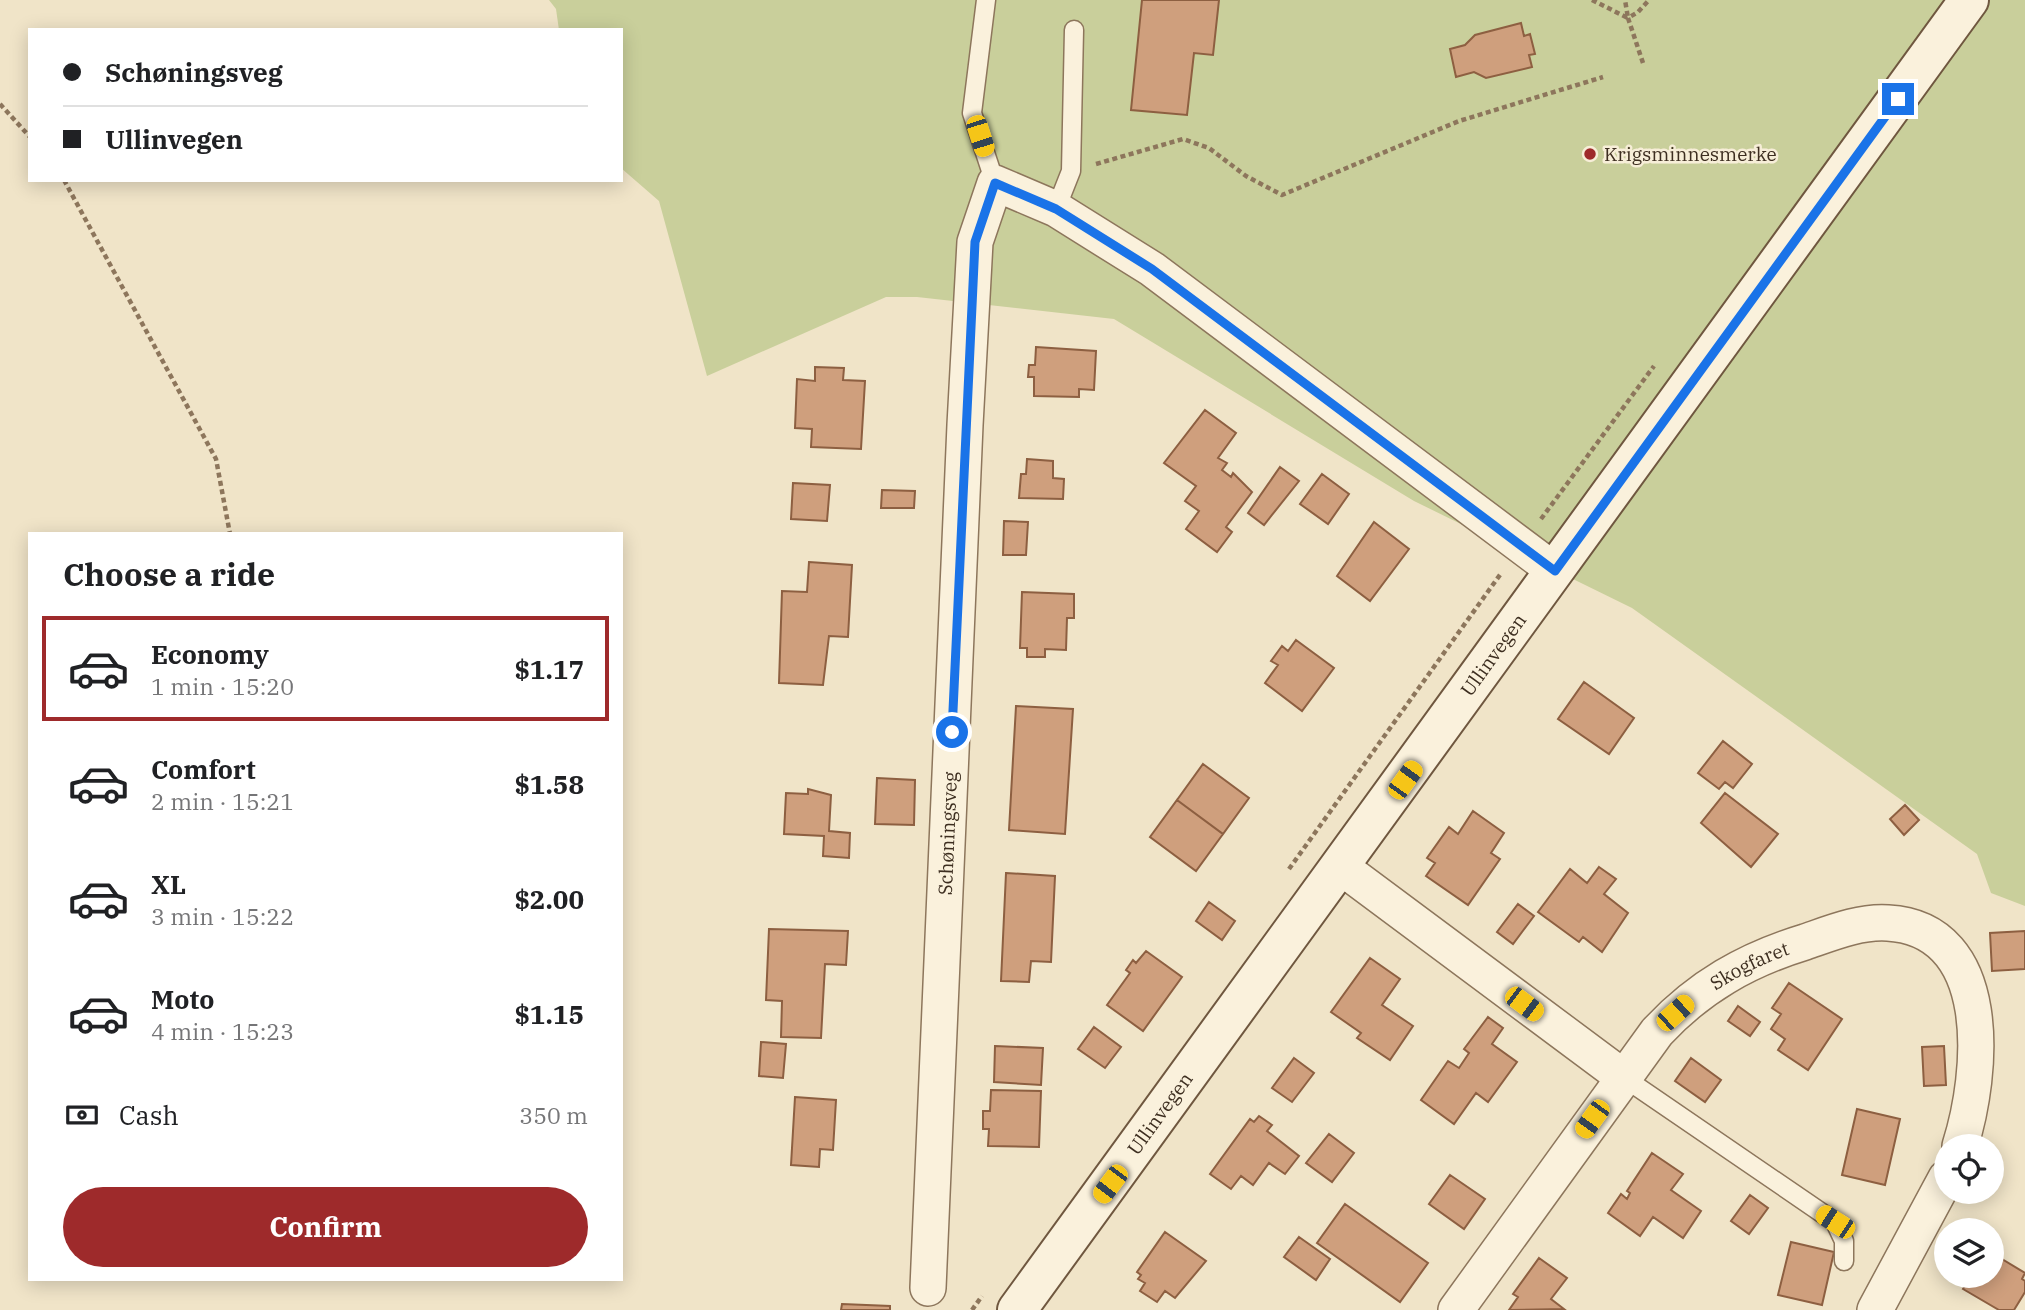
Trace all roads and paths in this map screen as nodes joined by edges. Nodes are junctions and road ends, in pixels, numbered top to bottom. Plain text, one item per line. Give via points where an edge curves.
1 (986, 0) edge
2 (1592, 0) edge
3 (1625, 0) edge
4 (1649, 0) edge
5 (1969, 0) edge
6 (1628, 18) junction
7 (1074, 30) dead end
8 (1643, 63) dead end
9 (1603, 77) dead end
10 (0, 104) edge
11 (28, 135) edge
12 (1071, 171) junction
13 (65, 182) edge
14 (995, 183) junction
15 (1056, 209) junction
16 (230, 532) edge
17 (1555, 571) junction
18 (1341, 867) junction
19 (1623, 1077) junction
20 (1963, 1134) edge
21 (1934, 1200) edge
22 (1844, 1261) dead end
23 (928, 1288) dead end
24 (1017, 1310) edge
25 (1456, 1310) edge
26 (1875, 1310) edge

1 - 14 lane via 972,113
2 - 6 path
3 - 6 path
4 - 6 path
5 - 17 main road, Ullinvegen
6 - 8 path
7 - 12 lane
9 - 12 path via 1459,121 1282,195 1246,176 1209,148 1183,139
10 - 11 path
12 - 15 lane
13 - 16 path via 216,459
14 - 15 street
14 - 23 street, Schøningsveg via 975,242
15 - 17 street via 1152,269
17 - 18 main road, Ullinvegen
18 - 19 street
18 - 24 main road, Ullinvegen
19 - 20 street, Skogfaret via 1695,994 1741,966 1853,927 1872,923 1907,926 1937,940 1951,955 1964,975 1973,1004 1976,1081
19 - 22 lane via 1835,1222 1844,1241
19 - 25 street, Skogfaret
21 - 26 street

